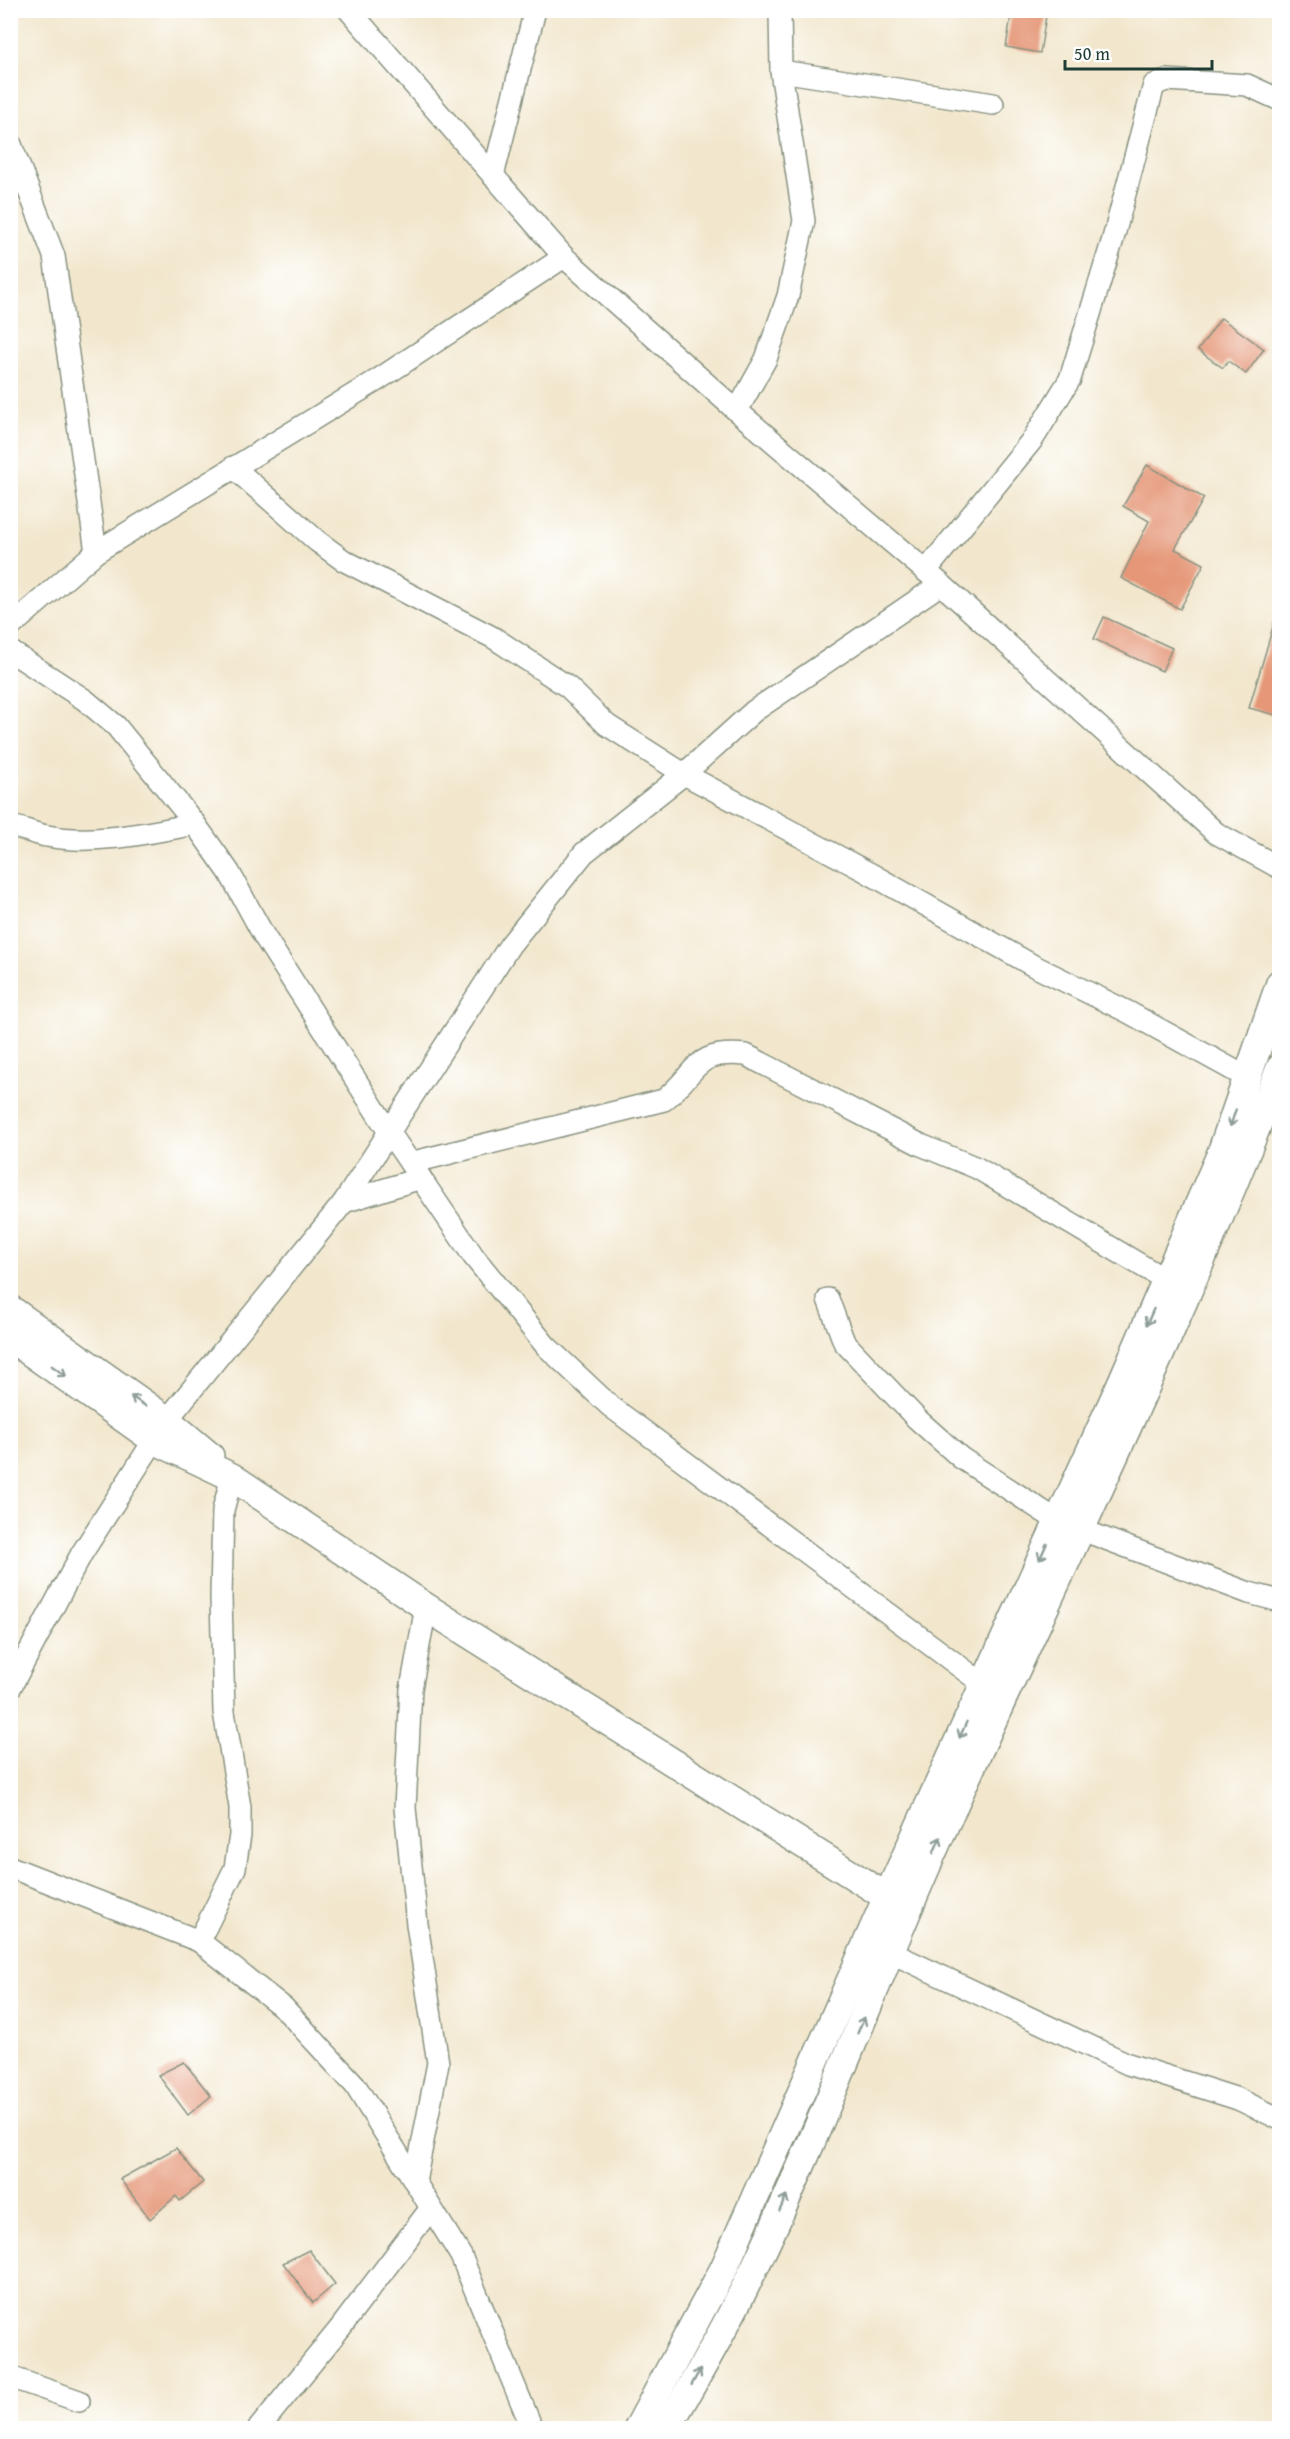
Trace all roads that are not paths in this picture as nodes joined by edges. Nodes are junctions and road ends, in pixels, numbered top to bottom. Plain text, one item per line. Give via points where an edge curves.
1 (349, 10) edge
2 (535, 10) edge
3 (780, 10) edge
4 (781, 71) junction
5 (1280, 100) edge
6 (993, 104) dead end
7 (10, 142) edge
8 (493, 176) junction
9 (564, 257) junction
10 (736, 411) junction
11 (233, 466) junction
12 (96, 552) junction
13 (933, 577) junction
14 (10, 627) edge
15 (10, 651) edge
16 (684, 774) junction
17 (195, 824) junction
18 (10, 826) edge
19 (1280, 868) edge
20 (1280, 983) edge
21 (1280, 1068) edge
22 (1246, 1077) junction
23 (388, 1132) junction
24 (415, 1171) junction
25 (344, 1202) junction
26 (1166, 1280) junction
27 (828, 1299) dead end
28 (10, 1309) edge
29 (10, 1338) edge
30 (161, 1430) junction
31 (232, 1477) junction
32 (1070, 1525) junction
33 (1280, 1601) edge
34 (426, 1607) junction
35 (983, 1684) junction
36 (10, 1688) edge
37 (10, 1867) edge
38 (886, 1897) junction
39 (908, 1915) junction
40 (199, 1941) junction
41 (892, 1953) junction
42 (1280, 2119) edge
43 (415, 2182) junction
44 (431, 2208) junction
45 (10, 2377) edge
46 (79, 2401) dead end
47 (259, 2428) edge
48 (532, 2428) edge
49 (638, 2428) edge
50 (667, 2428) edge

1 - 8 street
2 - 8 street
3 - 4 street
4 - 6 street
4 - 10 street via 804,221 788,296 765,359
5 - 13 street via 1247,85 1166,80 1154,85 1070,379 1033,439 969,521
7 - 12 street via 54,256
8 - 9 street
9 - 10 street
9 - 11 street via 379,379
10 - 13 street
11 - 12 street
11 - 16 street via 343,560 502,643 568,687 607,724
12 - 14 street
13 - 16 street via 754,711
13 - 19 street via 1216,833
15 - 17 street via 85,700 116,726
16 - 22 street
16 - 23 street via 584,854 510,945
17 - 18 street via 146,833 78,838 47,836
17 - 23 street via 229,872 270,945
20 - 22 main road
21 - 32 main road via 1144,1395
22 -> 26 main road via 1221,1153
23 - 24 street
23 - 25 street
24 - 25 street
24 - 26 street via 664,1100 698,1064 721,1053 746,1055 921,1145 977,1168
24 - 35 street via 474,1257 546,1346 610,1406
25 - 30 street
26 -> 32 main road
27 - 32 street via 844,1342 917,1419 961,1458
30 -> 28 main road
29 -> 30 main road
30 - 31 main road
30 - 36 street via 82,1553
31 - 34 main road
31 - 40 street via 223,1510 221,1597 224,1712 240,1807 240,1834 235,1868
32 - 33 street via 1249,1593
32 -> 35 main road
39 -> 32 main road
34 - 38 main road
34 - 43 street via 411,1689 405,1808 417,1924 438,2062
35 -> 38 main road
37 - 40 street
38 - 39 main road
38 - 49 main road via 724,2268
39 - 41 main road
40 - 43 street via 284,2008 355,2085
41 - 42 street via 1128,2064 1238,2099
50 -> 41 main road via 750,2278
43 - 44 street
44 - 47 street via 342,2327
44 - 48 street via 461,2256
45 - 46 street

